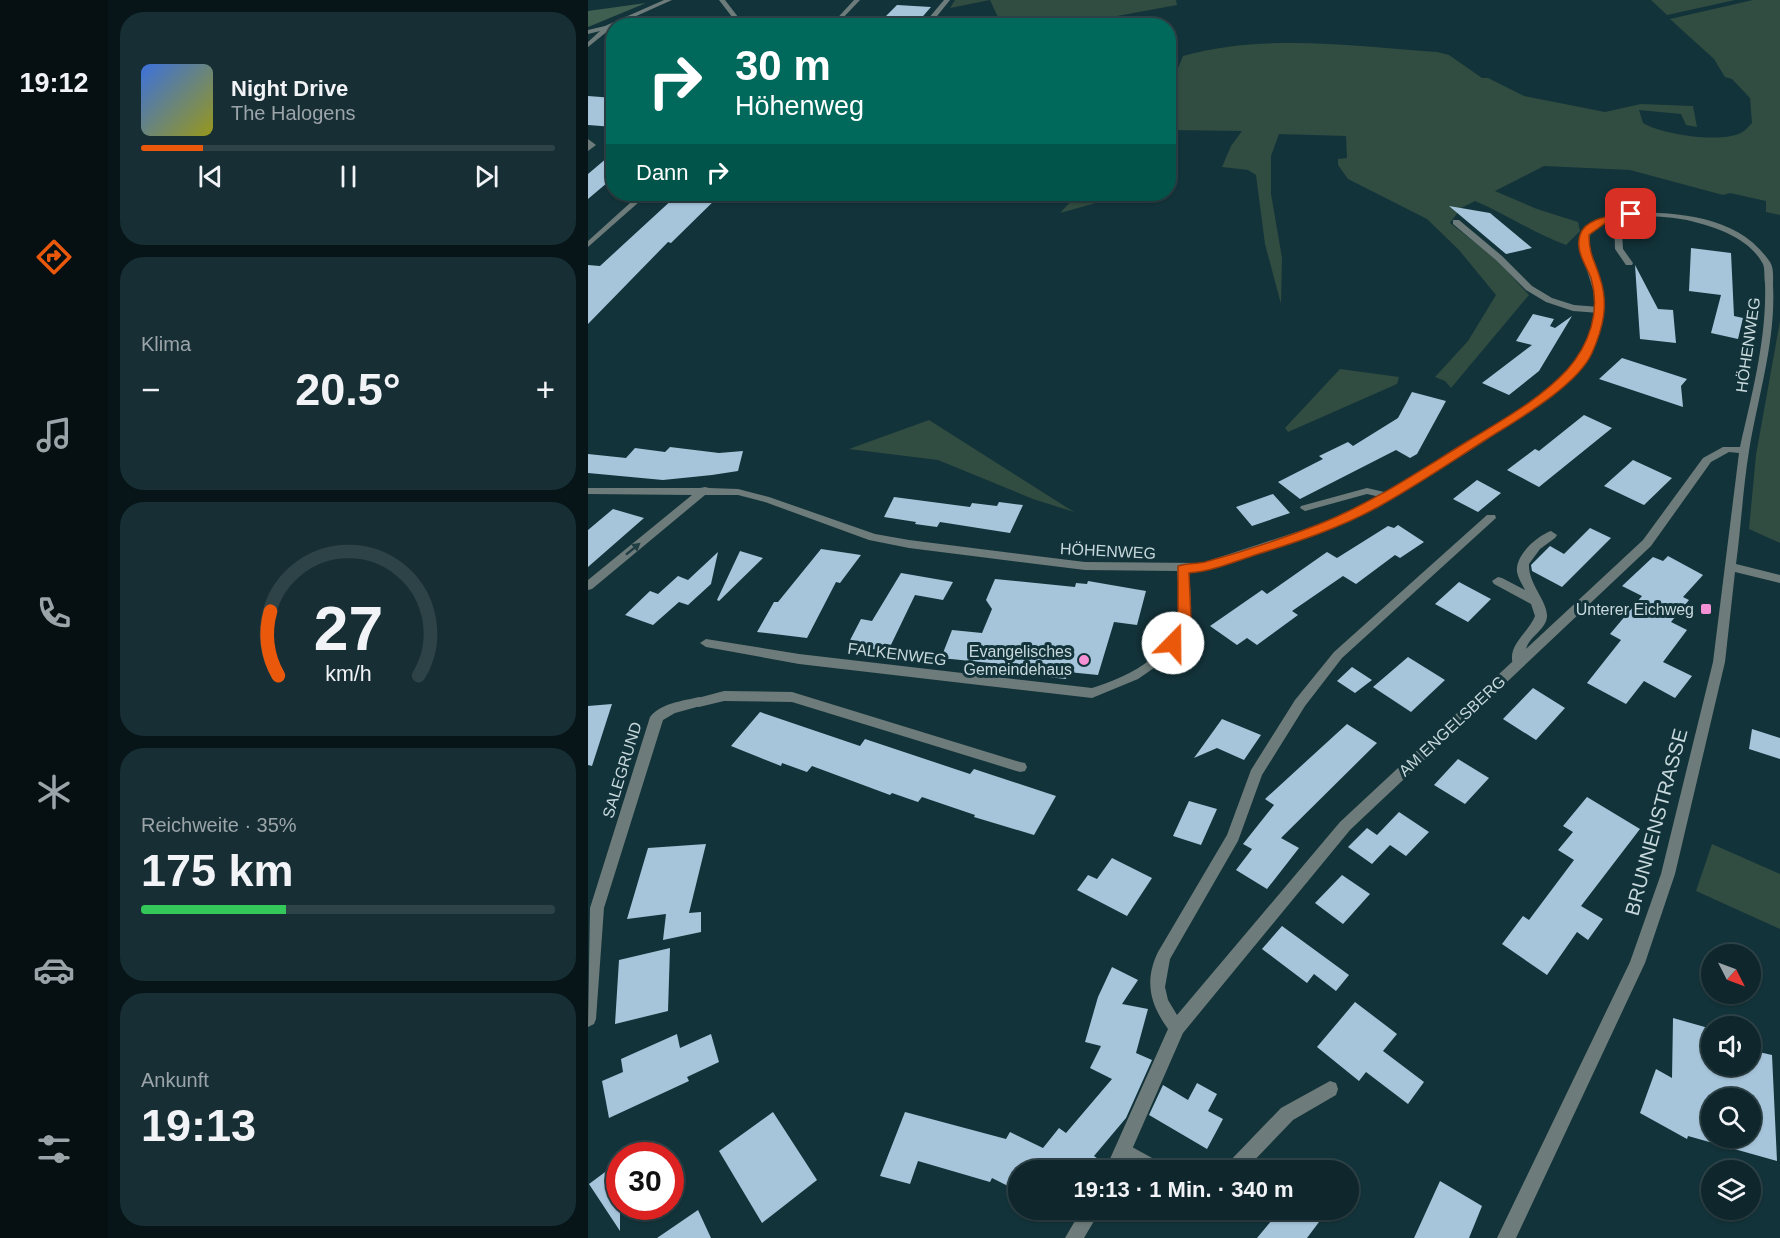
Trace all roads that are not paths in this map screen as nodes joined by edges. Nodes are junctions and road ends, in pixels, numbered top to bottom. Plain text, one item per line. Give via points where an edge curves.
1 (669, 0) edge
2 (722, 0) edge
3 (857, 0) edge
4 (947, 0) edge
5 (950, 8) dead end
6 (940, 9) junction
7 (628, 18) edge
8 (736, 18) edge
9 (839, 18) edge
10 (932, 18) edge
11 (606, 27) edge
12 (606, 28) edge
13 (588, 32) edge
14 (588, 45) edge
15 (588, 141) edge
16 (588, 149) edge
17 (636, 201) edge
18 (1617, 216) junction
19 (1456, 222) dead end
20 (588, 245) edge
21 (1629, 263) dead end
22 (1599, 310) junction
23 (1744, 451) junction
24 (705, 490) junction
25 (588, 491) edge
26 (1389, 496) junction
27 (1305, 508) dead end
28 (1491, 518) dead end
29 (1551, 535) dead end
30 (1731, 567) junction
31 (1183, 569) junction
32 (1780, 579) edge
33 (1498, 581) dead end
34 (588, 586) edge
35 (1537, 602) junction
36 (706, 643) dead end
37 (1518, 664) junction
38 (1020, 767) dead end
39 (588, 1019) edge
40 (1177, 1028) junction
41 (1330, 1089) dead end
42 (1123, 1151) junction
43 (1119, 1160) edge
44 (1139, 1160) edge
45 (1243, 1160) edge
46 (1085, 1220) edge
47 (1074, 1238) edge
48 (1506, 1238) edge

1 - 7 street
2 - 8 street
3 - 9 street
4 - 6 street
5 - 6 street
6 - 10 street
11 - 13 street
12 - 14 street
15 - 16 street via 592,144
17 - 20 street
18 - 21 street via 1619,249
18 - 22 street, HÖHENWEG via 1595,225 1585,235 1585,254 1595,278
18 - 23 street, HÖHENWEG via 1658,214 1709,222 1738,234 1762,254 1768,265 1770,307
19 - 22 street via 1528,288 1573,308
22 - 26 street, HÖHENWEG via 1599,321 1586,355 1559,385
23 - 30 street, HÖHENWEG
23 - 37 street, AM ENGELSBERG via 1727,449 1707,460 1647,543
24 - 25 street, HÖHENWEG
24 - 31 street, HÖHENWEG via 758,497 873,537 909,544 1038,562
34 -> 24 street
26 - 27 street via 1367,491
26 - 31 street, HÖHENWEG via 1322,528 1218,563
28 - 40 street via 1338,655 1300,703 1267,756 1256,774 1233,837 1162,957 1155,977 1160,1005
29 - 35 street via 1525,555 1521,567
30 - 32 street
30 - 48 street, BRUNNENSTRASSE via 1719,662 1668,874 1637,963
31 - 36 street, FALKENWEG via 1184,619 1168,650 1134,676 1092,693 798,660
33 - 35 street
35 - 37 street via 1541,616 1521,644
37 - 40 street, AM ENGELSBERG via 1345,826
38 - 39 street, SALEGRUND via 792,697 724,696 670,709 657,717 597,908
40 - 42 street, AM ENGELSBERG
41 - 45 street via 1287,1114
42 - 43 street, AM ENGELSBERG
42 - 44 street
46 - 47 street

